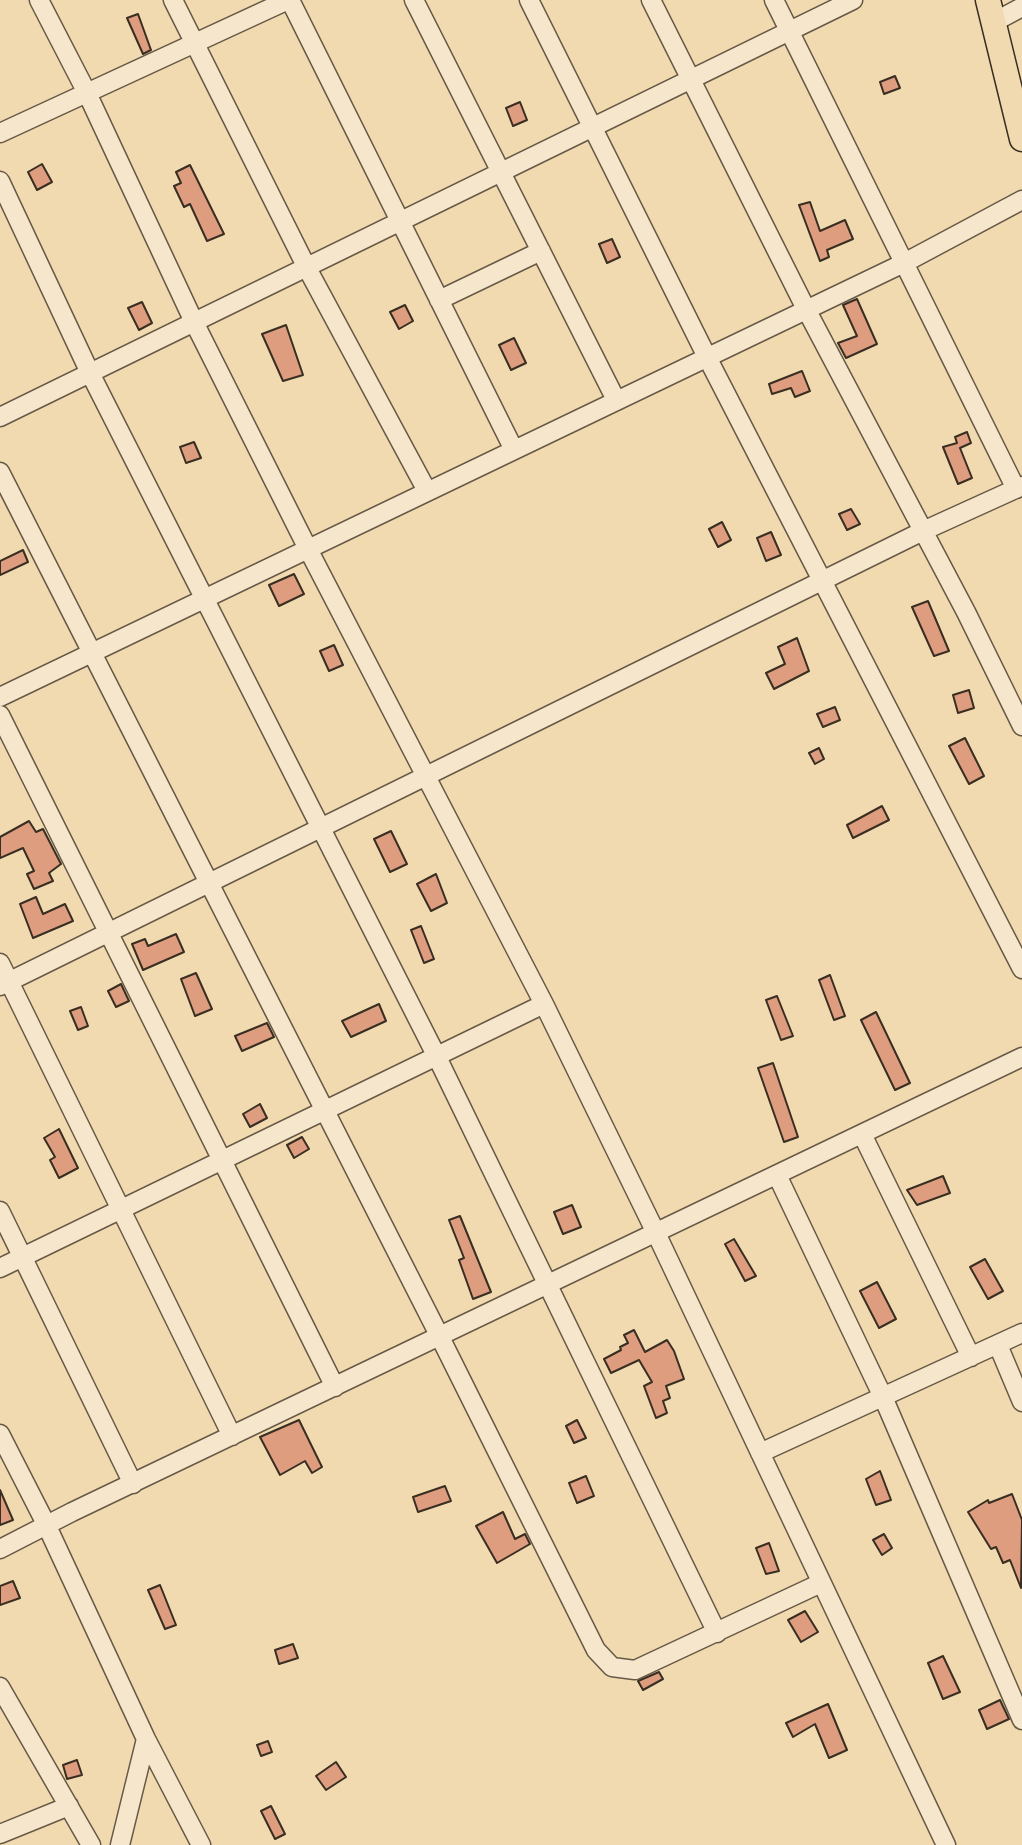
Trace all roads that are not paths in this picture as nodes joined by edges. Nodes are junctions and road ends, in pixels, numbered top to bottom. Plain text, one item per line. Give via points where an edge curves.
1 (39, 0) edge
2 (173, 0) edge
3 (289, 0) edge
4 (414, 0) edge
5 (529, 0) edge
6 (651, 0) edge
7 (774, 0) edge
8 (853, 0) edge
9 (1022, 7) edge
10 (991, 11) edge
11 (789, 32) junction
12 (195, 44) junction
13 (691, 79) junction
14 (87, 93) junction
15 (593, 127) junction
16 (0, 133) edge
17 (1022, 139) edge
18 (501, 171) junction
19 (0, 181) edge
20 (1022, 200) edge
21 (400, 221) junction
22 (541, 251) junction
23 (906, 262) junction
24 (307, 268) junction
25 (439, 300) junction
26 (806, 309) junction
27 (194, 322) junction
28 (707, 357) junction
29 (90, 373) junction
30 (616, 400) junction
31 (0, 417) edge
32 (514, 450) junction
33 (0, 472) edge
34 (1019, 488) edge
35 (427, 491) junction
36 (923, 531) junction
37 (308, 549) junction
38 (822, 581) junction
39 (204, 599) junction
40 (91, 653) junction
41 (0, 697) edge
42 (0, 715) edge
43 (1022, 726) edge
44 (427, 778) junction
45 (321, 830) junction
46 (209, 883) junction
47 (108, 932) junction
48 (0, 963) edge
49 (1022, 969) edge
50 (4, 984) edge
51 (544, 1004) junction
52 (437, 1057) junction
53 (1022, 1057) edge
54 (324, 1110) junction
55 (862, 1134) junction
56 (221, 1159) junction
57 (777, 1175) junction
58 (121, 1210) junction
59 (0, 1211) edge
60 (656, 1233) junction
61 (22, 1257) junction
62 (0, 1268) edge
63 (546, 1286) junction
64 (1022, 1333) edge
65 (440, 1337) junction
66 (998, 1345) junction
67 (971, 1357) junction
68 (335, 1387) junction
69 (883, 1397) junction
70 (1022, 1402) edge
71 (0, 1434) edge
72 (232, 1436) junction
73 (760, 1453) junction
74 (133, 1484) junction
75 (46, 1524) junction
76 (0, 1549) edge
77 (821, 1583) junction
78 (717, 1633) junction
79 (0, 1687) edge
80 (1022, 1720) edge
81 (9, 1721) edge
82 (146, 1739) junction
83 (69, 1806) junction
84 (0, 1834) edge
85 (91, 1845) edge
86 (120, 1845) edge
87 (201, 1845) edge
88 (946, 1845) edge

1 - 14 street
2 - 12 street
3 - 12 street
3 - 21 street
4 - 18 street
5 - 15 street
6 - 13 street
7 - 11 street
8 - 11 street
9 - 10 street
10 - 17 main road
11 - 13 street
11 - 23 street
12 - 14 street
12 - 24 street
13 - 15 street
13 - 26 street
14 - 16 street
14 - 27 street
15 - 18 street
15 - 28 street
18 - 21 street
18 - 22 street
19 - 29 street
20 - 23 street
21 - 24 street
21 - 25 street
22 - 25 street
22 - 30 street
23 - 26 street
23 - 34 street
24 - 27 street
24 - 35 street
25 - 32 street
26 - 28 street
26 - 36 street
27 - 29 street
27 - 37 street
28 - 30 street
28 - 38 street
29 - 31 street
29 - 39 street
30 - 32 street
32 - 35 street
33 - 40 street
34 - 36 street
35 - 37 street
36 - 38 street
36 - 43 street
37 - 39 street
37 - 44 street
38 - 44 street
38 - 49 street
39 - 40 street
39 - 45 street
40 - 41 street
40 - 46 street
42 - 47 street
44 - 45 street
44 - 51 street
45 - 46 street
45 - 52 street
46 - 47 street
46 - 54 street
47 - 50 street
47 - 56 street
48 - 50 street
50 - 58 street
51 - 52 street
51 - 60 street
52 - 54 street
52 - 63 street
53 - 55 street
54 - 56 street
54 - 65 street
55 - 57 street
55 - 67 street
56 - 58 street
56 - 68 street
57 - 60 street
57 - 69 street
58 - 61 street
58 - 72 street
59 - 61 street
60 - 63 street
60 - 73 street
61 - 62 street
61 - 74 street
63 - 65 street
63 - 78 street
64 - 66 street
65 - 68 street
65 - 78 street via 596,1650 612,1667 635,1670
66 - 67 street
66 - 70 street
67 - 69 street
68 - 72 street
69 - 73 street
69 - 80 street
71 - 75 street
72 - 74 street
73 - 77 street
74 - 75 street
75 - 76 street
75 - 82 street
77 - 78 street
77 - 88 street
79 - 81 street
81 - 83 street
82 - 86 street
82 - 87 street
83 - 84 street
83 - 85 street

